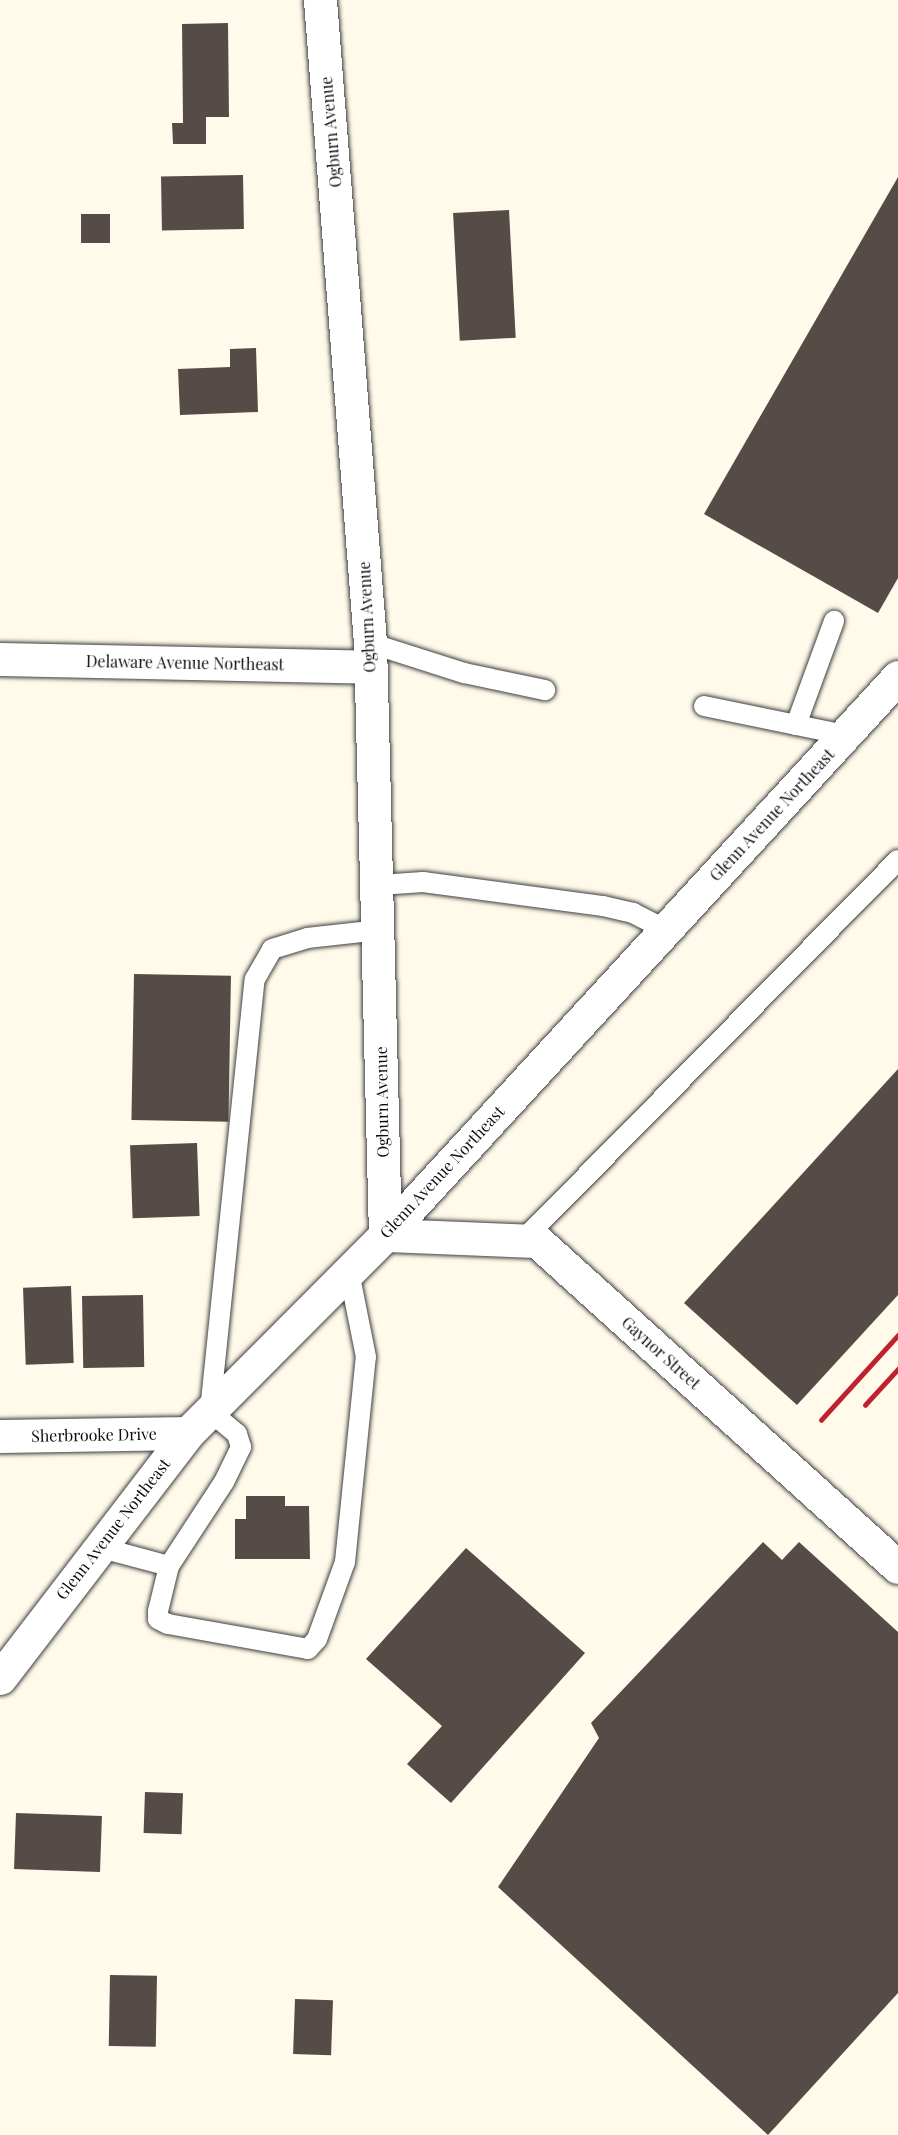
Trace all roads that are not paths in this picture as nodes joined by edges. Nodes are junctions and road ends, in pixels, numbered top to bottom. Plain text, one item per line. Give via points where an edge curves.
1 (320, 0) edge
2 (834, 621) dead end
3 (370, 655) junction
4 (0, 660) edge
5 (898, 677) edge
6 (545, 690) dead end
7 (704, 706) dead end
8 (796, 725) junction
9 (845, 735) junction
10 (898, 860) edge
11 (379, 885) junction
12 (380, 930) junction
13 (666, 930) junction
14 (385, 1235) junction
15 (523, 1240) junction
16 (348, 1272) junction
17 (199, 1422) junction
18 (0, 1436) edge
19 (98, 1546) junction
20 (169, 1566) junction
21 (898, 1567) edge
22 (0, 1678) edge

1 - 3 street, Ogburn Avenue
2 - 8 lane
3 - 4 street, Delaware Avenue Northeast
3 - 6 lane
3 - 11 street, Ogburn Avenue
5 - 9 street, Glenn Avenue Northeast
7 - 8 lane
8 - 9 lane
9 - 13 street, Glenn Avenue Northeast
10 - 15 lane
11 - 12 street, Ogburn Avenue
11 - 13 lane via 423,882 592,904 633,913
12 - 14 street, Ogburn Avenue
12 - 17 lane via 307,938 273,949 255,979
13 - 14 street, Glenn Avenue Northeast
14 - 15 street, Gaynor Street
14 - 16 street, Glenn Avenue Northeast
15 - 21 street, Gaynor Street via 537,1241
16 - 17 street, Glenn Avenue Northeast
16 - 20 lane via 366,1358 345,1562 317,1639 309,1648 168,1624 158,1619 158,1611
17 - 18 street, Sherbrooke Drive
17 - 19 street, Glenn Avenue Northeast
17 - 20 lane via 237,1434 241,1447 224,1482
19 - 20 lane
19 - 22 street, Glenn Avenue Northeast

